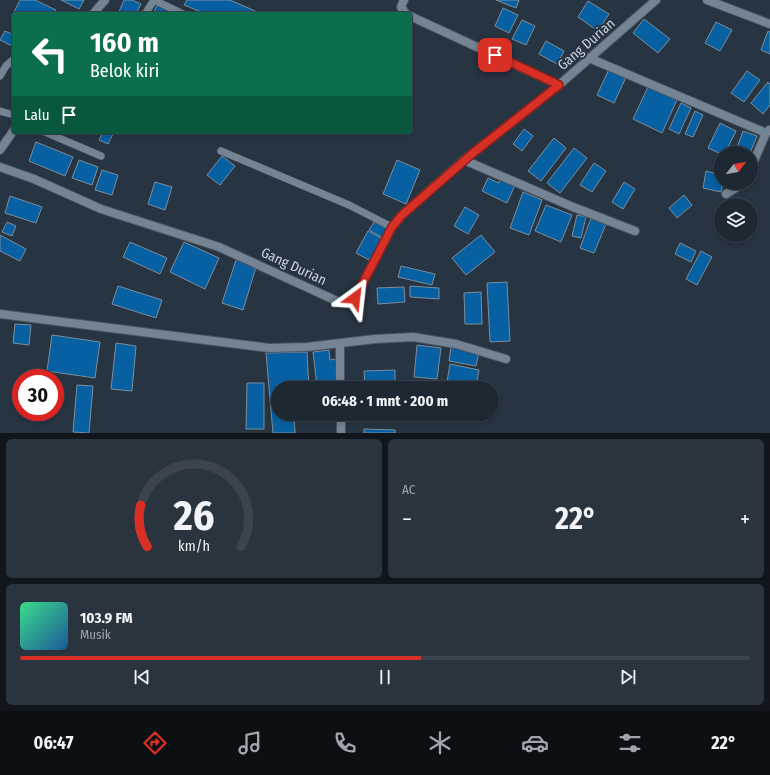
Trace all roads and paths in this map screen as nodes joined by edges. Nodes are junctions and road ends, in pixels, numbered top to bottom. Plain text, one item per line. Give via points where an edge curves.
1 (105, 0) edge
2 (154, 0) edge
3 (404, 0) edge
4 (656, 0) edge
5 (707, 0) edge
6 (95, 12) edge
7 (146, 12) edge
8 (179, 12) edge
9 (405, 12) edge
10 (412, 17) edge
11 (770, 24) edge
12 (589, 58) junction
13 (12, 61) edge
14 (0, 76) edge
15 (559, 85) junction
16 (0, 112) edge
17 (12, 115) edge
18 (768, 131) edge
19 (12, 133) edge
20 (50, 134) edge
21 (0, 150) edge
22 (222, 151) dead end
23 (758, 153) edge
24 (101, 156) dead end
25 (464, 160) junction
26 (0, 167) edge
27 (733, 190) edge
28 (726, 194) dead end
29 (392, 227) junction
30 (635, 231) dead end
31 (0, 314) edge
32 (340, 343) junction
33 (506, 359) dead end
34 (340, 381) edge
35 (341, 421) edge
36 (341, 433) edge

1 - 6 street
2 - 7 lane
2 - 8 lane
3 - 9 street via 401,7
4 - 12 street, Gang Durian
5 - 11 street
10 - 15 street
12 - 15 street, Gang Durian
12 - 18 street
13 - 14 lane
15 - 25 street, Gang Durian
16 - 17 lane
18 - 23 street
19 - 21 street
20 - 24 lane
22 - 29 lane via 349,205
25 - 29 street, Gang Durian
25 - 30 street
26 - 29 street, Gang Durian via 101,209 220,247 339,302 346,303 355,298
27 - 28 street
31 - 32 street via 268,348
32 - 33 street via 413,338 456,344
32 - 34 street
35 - 36 street

